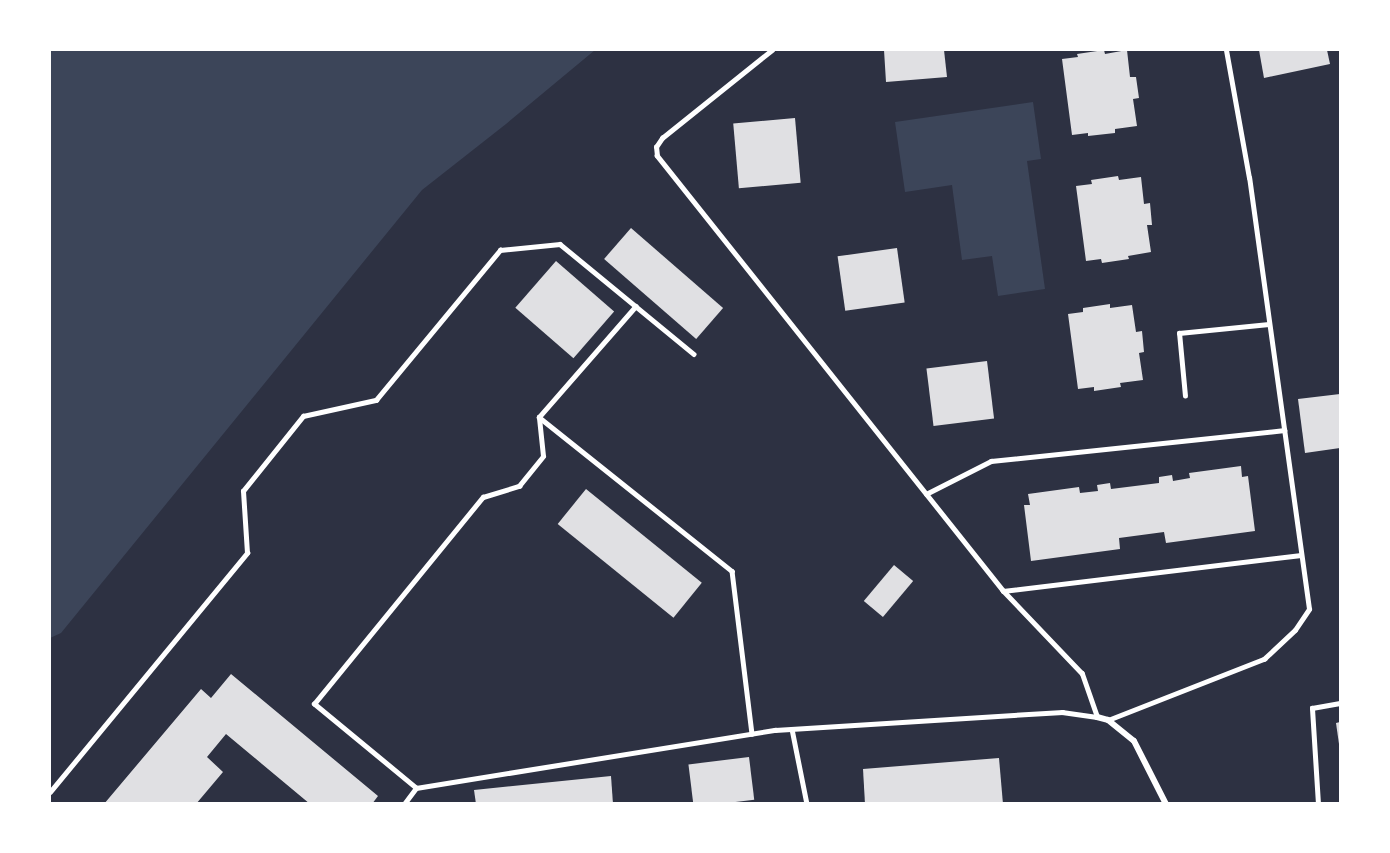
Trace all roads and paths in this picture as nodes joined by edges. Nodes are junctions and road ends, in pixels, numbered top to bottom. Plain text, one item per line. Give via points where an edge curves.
1 (772, 50) edge
2 (1226, 50) edge
3 (636, 306) junction
4 (1269, 324) junction
5 (694, 354) dead end
6 (1185, 396) dead end
7 (539, 417) junction
8 (1284, 430) junction
9 (926, 494) junction
10 (1301, 555) junction
11 (1003, 591) junction
12 (1341, 703) edge
13 (1097, 717) junction
14 (1108, 720) junction
15 (792, 729) junction
16 (752, 734) junction
17 (416, 788) junction
18 (50, 792) edge
19 (1163, 803) edge
20 (404, 804) edge
21 (807, 804) edge
22 (1318, 804) edge

1 - 9 lane via 662,138 656,147 657,156
2 - 4 lane
3 - 5 lane
3 - 7 lane
3 - 18 lane via 560,244 500,250 376,400 303,416 243,491 247,553
4 - 6 lane via 1179,333
4 - 8 lane
7 - 16 lane via 732,571
7 - 17 lane via 543,456 519,486 483,497 314,704
8 - 9 lane via 992,461
8 - 10 lane
9 - 11 lane
10 - 11 lane
10 - 14 lane via 1309,609 1294,630 1264,658
11 - 13 lane via 1082,674
12 - 22 lane via 1312,708
13 - 14 street
13 - 15 lane via 1062,712
14 - 19 street via 1134,741
15 - 16 lane
15 - 21 lane
16 - 17 lane
17 - 20 lane

